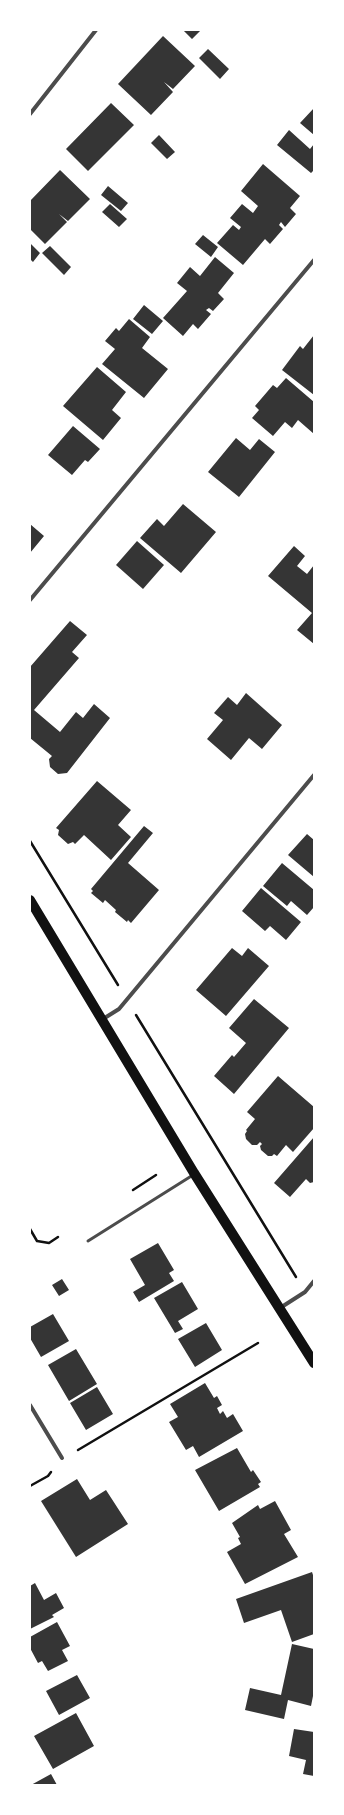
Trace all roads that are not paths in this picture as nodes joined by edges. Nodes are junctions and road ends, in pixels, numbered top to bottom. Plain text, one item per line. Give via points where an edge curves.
1 (96, 30) edge
2 (30, 114) edge
3 (314, 260) edge
4 (30, 600) edge
5 (314, 775) edge
6 (30, 900) edge
7 (102, 1020) junction
8 (194, 1173) junction
9 (88, 1241) dead end
10 (314, 1281) edge
11 (280, 1308) junction
12 (314, 1363) edge
13 (30, 1405) edge
14 (62, 1458) road end

1 - 2 street
3 - 4 street
5 - 7 street via 118,1009
6 - 7 main road
7 - 8 main road
8 - 9 lane
8 - 11 main road
10 - 11 street via 305,1292
11 - 12 main road
13 - 14 street

